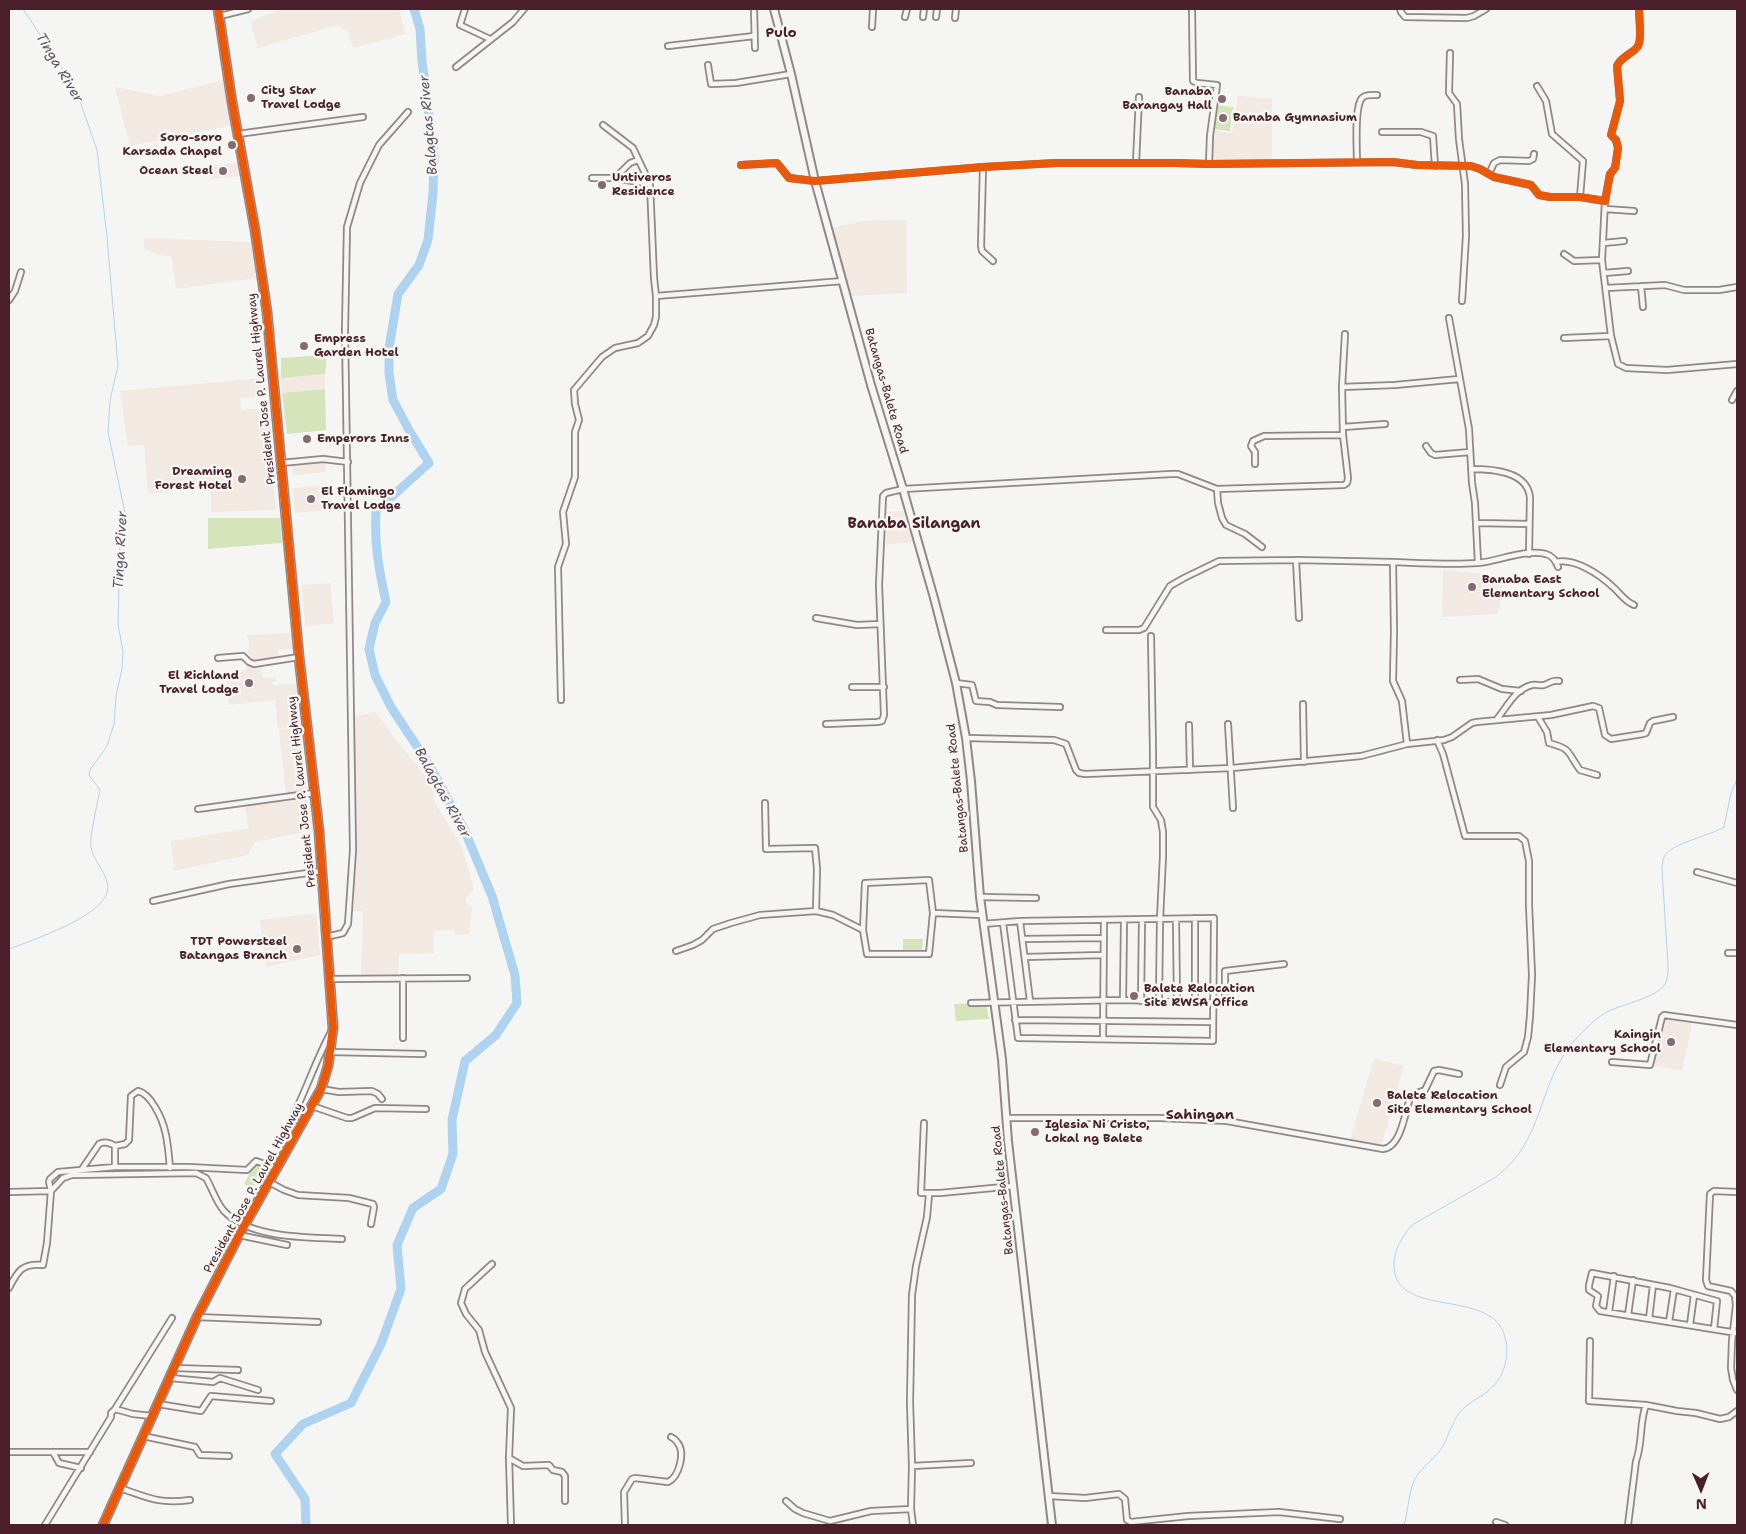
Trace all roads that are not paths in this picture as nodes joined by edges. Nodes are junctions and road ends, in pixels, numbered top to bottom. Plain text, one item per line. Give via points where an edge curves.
1 (248, 9) edge
2 (465, 9) edge
3 (524, 9) edge
4 (754, 9) edge
5 (774, 9) edge
6 (873, 9) edge
7 (907, 9) edge
8 (924, 9) edge
9 (937, 9) edge
10 (956, 9) edge
11 (1192, 9) edge
12 (1400, 9) edge
13 (1486, 9) edge
14 (1639, 9) edge
15 (219, 12) edge
16 (905, 17) dead end
17 (923, 17) dead end
18 (936, 17) dead end
19 (956, 18) dead end
20 (872, 27) dead end
21 (754, 36) junction
22 (490, 38) junction
23 (668, 46) dead end
24 (755, 48) dead end
25 (1450, 53) dead end
26 (708, 65) dead end
27 (456, 67) dead end
28 (791, 74) junction
29 (1537, 86) dead end
30 (1377, 95) dead end
31 (1139, 97) dead end
32 (408, 112) dead end
33 (363, 117) dead end
34 (604, 125) dead end
35 (1382, 132) dead end
36 (238, 134) junction
37 (1534, 154) dead end
38 (638, 160) junction
39 (1357, 162) junction
40 (1136, 163) junction
41 (1209, 164) junction
42 (741, 165) dead end
43 (983, 166) junction
44 (1435, 166) junction
45 (1462, 166) junction
46 (1489, 174) junction
47 (592, 178) dead end
48 (615, 178) junction
49 (815, 181) junction
50 (650, 184) junction
51 (1580, 197) junction
52 (1605, 201) junction
53 (1604, 209) junction
54 (1634, 211) dead end
55 (1624, 241) dead end
56 (1604, 244) junction
57 (1564, 254) dead end
58 (1602, 260) junction
59 (993, 261) dead end
60 (1628, 271) dead end
61 (21, 272) dead end
62 (1604, 273) junction
63 (843, 281) junction
64 (1641, 286) junction
65 (1737, 287) edge
66 (1606, 288) junction
67 (656, 296) junction
68 (9, 300) edge
69 (1462, 301) dead end
70 (1643, 307) dead end
71 (1449, 318) dead end
72 (1345, 334) dead end
73 (1610, 336) junction
74 (1564, 338) dead end
75 (1737, 364) edge
76 (1459, 379) junction
77 (1342, 387) junction
78 (1737, 391) edge
79 (1732, 400) dead end
80 (1385, 424) dead end
81 (1343, 427) junction
82 (1343, 435) junction
83 (1426, 446) dead end
84 (1470, 452) junction
85 (348, 462) junction
86 (281, 463) junction
87 (1255, 464) dead end
88 (1471, 469) junction
89 (903, 489) junction
90 (1217, 489) junction
91 (1476, 523) junction
92 (1529, 524) junction
93 (1262, 547) dead end
94 (1529, 554) junction
95 (1296, 560) junction
96 (1393, 562) junction
97 (1556, 562) junction
98 (1478, 563) junction
99 (1558, 567) dead end
100 (1634, 605) dead end
101 (816, 618) dead end
102 (1298, 618) dead end
103 (880, 624) junction
104 (1106, 630) dead end
105 (1151, 636) dead end
106 (218, 658) dead end
107 (299, 658) junction
108 (1460, 680) dead end
109 (1559, 681) dead end
110 (956, 683) junction
111 (852, 687) dead end
112 (884, 687) junction
113 (1521, 691) junction
114 (561, 700) dead end
115 (1303, 704) dead end
116 (1060, 707) dead end
117 (1538, 717) junction
118 (1673, 717) dead end
119 (1496, 720) junction
120 (826, 724) dead end
121 (1228, 724) dead end
122 (1189, 725) dead end
123 (966, 738) junction
124 (1437, 740) junction
125 (1407, 744) junction
126 (1304, 762) junction
127 (1232, 768) junction
128 (1190, 770) junction
129 (1154, 771) junction
130 (1597, 775) dead end
131 (314, 793) junction
132 (765, 803) dead end
133 (1233, 808) dead end
134 (198, 809) dead end
135 (322, 871) junction
136 (1697, 872) dead end
137 (1737, 883) edge
138 (980, 897) junction
139 (1036, 898) dead end
140 (153, 901) dead end
141 (816, 912) junction
142 (932, 913) junction
143 (982, 915) junction
144 (1195, 918) junction
145 (1160, 919) junction
146 (1176, 919) junction
147 (1104, 920) junction
148 (1124, 920) junction
149 (1142, 920) junction
150 (1020, 921) junction
151 (1003, 923) junction
152 (983, 924) junction
153 (863, 930) junction
154 (326, 938) junction
155 (1104, 938) junction
156 (1022, 939) junction
157 (676, 950) dead end
158 (1728, 953) dead end
159 (1737, 953) edge
160 (1103, 955) junction
161 (1025, 957) junction
162 (1284, 964) dead end
163 (403, 978) junction
164 (467, 978) dead end
165 (330, 979) junction
166 (1123, 1000) junction
167 (1013, 1001) junction
168 (1030, 1001) junction
169 (1141, 1001) junction
170 (1159, 1001) junction
171 (993, 1002) junction
172 (1103, 1002) junction
173 (1177, 1002) junction
174 (1195, 1002) junction
175 (971, 1003) dead end
176 (1213, 1003) junction
177 (1015, 1020) junction
178 (1103, 1021) junction
179 (1213, 1022) junction
180 (1737, 1025) edge
181 (333, 1028) junction
182 (403, 1038) dead end
183 (1104, 1039) junction
184 (331, 1052) junction
185 (423, 1054) dead end
186 (1612, 1062) dead end
187 (1459, 1074) dead end
188 (1500, 1085) dead end
189 (321, 1089) junction
190 (382, 1099) dead end
191 (312, 1106) junction
192 (426, 1108) dead end
193 (1007, 1118) junction
194 (924, 1123) dead end
195 (284, 1133) dead end
196 (115, 1146) junction
197 (115, 1167) junction
198 (170, 1168) junction
199 (276, 1168) junction
200 (82, 1169) junction
201 (268, 1182) junction
202 (1014, 1186) junction
203 (52, 1191) junction
204 (9, 1192) edge
205 (1737, 1192) edge
206 (929, 1194) junction
207 (244, 1224) junction
208 (371, 1224) dead end
209 (239, 1234) junction
210 (342, 1239) dead end
211 (287, 1245) dead end
212 (492, 1264) dead end
213 (1614, 1276) junction
214 (1633, 1280) junction
215 (1653, 1284) junction
216 (9, 1288) edge
217 (1674, 1289) junction
218 (1694, 1295) junction
219 (1609, 1312) junction
220 (1628, 1315) junction
221 (197, 1317) junction
222 (172, 1318) dead end
223 (1649, 1319) junction
224 (318, 1322) dead end
225 (1669, 1322) junction
226 (1690, 1325) junction
227 (1714, 1329) junction
228 (1735, 1332) edge
229 (1590, 1341) dead end
230 (175, 1368) junction
231 (238, 1370) dead end
232 (170, 1378) junction
233 (258, 1390) dead end
234 (1737, 1390) edge
235 (271, 1401) dead end
236 (158, 1404) junction
237 (1646, 1405) junction
238 (116, 1409) junction
239 (1737, 1411) edge
240 (152, 1416) junction
241 (144, 1436) junction
242 (671, 1436) dead end
243 (9, 1452) edge
244 (53, 1452) junction
245 (90, 1452) junction
246 (229, 1456) dead end
247 (508, 1458) junction
248 (971, 1463) dead end
249 (912, 1466) junction
250 (81, 1468) junction
251 (120, 1488) junction
252 (1048, 1496) junction
253 (190, 1500) dead end
254 (565, 1501) dead end
255 (786, 1501) dead end
256 (911, 1509) junction
257 (1340, 1519) dead end
258 (1496, 1522) dead end
259 (45, 1525) edge
260 (103, 1525) edge
261 (511, 1525) edge
262 (625, 1525) edge
263 (913, 1525) edge
264 (1052, 1525) edge
265 (1505, 1525) edge
266 (1628, 1525) edge

1 - 15 street
2 - 22 street via 460,25
3 - 22 street via 513,22
4 - 21 street
5 - 28 main road, Batangas-Balete Road
6 - 20 street
7 - 16 street
8 - 17 street
9 - 18 street
10 - 19 street
11 - 41 street via 1194,81 1217,85
12 - 13 street via 1405,17 1467,18
14 - 52 street via 1640,42 1617,66 1620,101 1611,135 1618,148
15 - 36 highway, President Jose P. Laurel Highway
21 - 23 street
21 - 24 street
22 - 27 street
25 - 45 street via 1450,93 1457,104
26 - 28 street via 711,84
28 - 49 main road, Batangas-Balete Road
29 - 51 street via 1546,101 1552,134 1583,161
30 - 39 street via 1361,98
31 - 40 street
32 - 85 street via 379,145 360,183 347,227
33 - 36 street
34 - 38 street via 633,148
35 - 44 street via 1421,132 1433,136
36 - 86 highway, President Jose P. Laurel Highway via 267,312
37 - 46 street via 1529,161 1500,160 1494,163
38 - 48 street via 630,163
38 - 50 street
39 - 41 street
39 - 44 street
40 - 41 street
40 - 43 street
42 - 49 street via 777,163 789,178
43 - 49 street
43 - 59 street via 981,246
44 - 45 street
45 - 46 street via 1471,166
45 - 69 street via 1466,216
46 - 51 street via 1530,185 1539,195
47 - 48 street
48 - 50 street
49 - 63 main road, Batangas-Balete Road
50 - 67 street
51 - 52 street
52 - 53 street
53 - 54 street
53 - 56 street
55 - 56 street
56 - 58 street
57 - 58 street via 1574,261
58 - 62 street
60 - 62 street
61 - 68 street
62 - 66 street
63 - 67 street
63 - 89 main road, Batangas-Balete Road
64 - 65 street via 1665,285 1684,290
64 - 66 street
64 - 70 street
66 - 73 street
67 - 114 street via 654,325 648,336 638,343 615,348 602,357 574,390 579,420 575,432 575,477 563,512 566,544 558,566
71 - 76 street
72 - 77 street
73 - 74 street
73 - 75 street via 1618,364 1626,368 1667,370
76 - 77 street via 1395,386
76 - 84 street via 1468,421
77 - 81 street
78 - 79 street
80 - 81 street
81 - 82 street
82 - 87 street via 1264,436 1253,441 1251,446 1255,452
82 - 90 street via 1348,478 1344,485
83 - 84 street via 1435,455
84 - 88 street
85 - 86 street via 323,459
85 - 154 street via 353,850 348,924 344,933
86 - 107 highway, President Jose P. Laurel Highway
88 - 91 street
88 - 92 street via 1497,470 1525,483 1529,492
89 - 90 street via 1171,474
89 - 103 street via 883,496
89 - 110 main road, Batangas-Balete Road
90 - 93 street via 1226,525
91 - 92 street
91 - 98 street
92 - 94 street
94 - 97 street via 1546,554
94 - 98 street
95 - 96 street
95 - 102 street
95 - 104 street via 1219,561 1170,586 1144,628
96 - 98 street
96 - 125 street via 1392,681 1402,701
97 - 99 street
97 - 100 street via 1568,561 1589,570
101 - 103 street via 857,625
103 - 112 street
105 - 129 street
106 - 107 street via 243,656 254,664
107 - 131 highway, President Jose P. Laurel Highway
108 - 113 street via 1478,679 1502,689
109 - 113 street via 1528,686
110 - 116 street via 972,685 976,700 996,705
110 - 123 main road, Batangas-Balete Road
111 - 112 street
112 - 120 street via 882,720
113 - 119 street
115 - 126 street
117 - 118 street via 1597,707 1605,735 1611,739 1646,733 1652,721
117 - 119 street
117 - 130 street via 1549,742 1565,748 1580,770
119 - 124 street via 1472,723 1452,737
121 - 127 street
122 - 128 street
123 - 129 street via 1061,741 1066,744 1078,773
123 - 138 main road, Batangas-Balete Road
124 - 125 street
124 - 188 street via 1465,836 1519,836 1525,841 1527,851 1532,975 1528,1036 1524,1052 1506,1067
125 - 126 street via 1367,755
126 - 127 street
127 - 128 street
127 - 133 street
128 - 129 street
129 - 145 street via 1153,807 1161,820 1163,832
131 - 134 street
131 - 135 highway, President Jose P. Laurel Highway
132 - 141 street via 766,849 815,848
135 - 140 street via 228,884
135 - 154 highway, President Jose P. Laurel Highway
136 - 137 street
138 - 139 street
138 - 143 main road, Batangas-Balete Road
141 - 153 street via 834,915
141 - 157 street via 760,915 731,922 713,929 693,945
142 - 143 street
142 - 153 street via 929,954 867,954
142 - 153 street via 929,880 865,883
143 - 152 main road, Batangas-Balete Road
144 - 146 street
144 - 174 street
144 - 176 street via 1214,918
145 - 146 street
145 - 149 street
145 - 170 street
146 - 173 street
147 - 148 street
147 - 150 street
147 - 155 street
148 - 149 street
148 - 166 street
149 - 169 street
150 - 151 street
150 - 156 street
151 - 152 street
151 - 167 street
152 - 171 main road, Batangas-Balete Road
154 - 165 highway, President Jose P. Laurel Highway
155 - 156 street
155 - 160 street
156 - 161 street
158 - 159 street
160 - 161 street
160 - 172 street
161 - 168 street
162 - 176 street via 1226,971 1225,1003
163 - 164 street
163 - 165 street
163 - 182 street
165 - 181 highway, President Jose P. Laurel Highway
166 - 169 street
166 - 172 street
167 - 168 street
167 - 171 street
167 - 177 street
168 - 172 street
169 - 170 street
170 - 173 street
171 - 175 street
171 - 193 main road, Batangas-Balete Road
172 - 178 street
173 - 174 street
174 - 176 street
176 - 179 street
177 - 178 street
177 - 183 street via 1018,1038
178 - 179 street
178 - 183 street
179 - 183 street via 1213,1041
180 - 186 street via 1664,1015 1650,1066
181 - 184 highway, President Jose P. Laurel Highway
181 - 195 street
184 - 185 street
184 - 189 highway, President Jose P. Laurel Highway
187 - 193 street via 1434,1071 1422,1093 1410,1095 1395,1143 1388,1149 1228,1121
189 - 190 street via 372,1091
189 - 191 highway, President Jose P. Laurel Highway
191 - 192 street via 348,1118 375,1108
191 - 199 highway, President Jose P. Laurel Highway
193 - 202 main road, Batangas-Balete Road
194 - 206 street via 921,1193
196 - 197 street
196 - 198 street via 128,1142 131,1096 134,1092 141,1092 152,1101 163,1119
196 - 200 street via 106,1142 99,1144
197 - 198 street
197 - 200 street
198 - 199 street via 246,1170 254,1161 259,1161
199 - 201 highway, President Jose P. Laurel Highway
200 - 203 street via 58,1172 50,1179
201 - 207 highway, President Jose P. Laurel Highway
201 - 208 street via 298,1195 349,1198 373,1204
202 - 206 street
202 - 252 main road, Batangas-Balete Road
203 - 204 street
203 - 207 street via 63,1178 72,1175 196,1173 206,1178 226,1213
203 - 216 street via 43,1265 23,1267
205 - 228 street via 1714,1191 1710,1194 1706,1280 1708,1286 1735,1296
206 - 249 street via 912,1295
207 - 209 highway, President Jose P. Laurel Highway
207 - 210 street via 284,1234
209 - 211 street
209 - 221 highway, President Jose P. Laurel Highway
212 - 247 street via 465,1289 461,1302 478,1330 511,1408
213 - 214 street
213 - 219 street
213 - 219 street via 1592,1273 1589,1285 1589,1290 1598,1296 1596,1306 1600,1311
214 - 215 street
214 - 220 street
215 - 217 street
215 - 223 street
217 - 218 street
217 - 225 street
218 - 226 street
218 - 227 street via 1717,1302
219 - 220 street
220 - 223 street
221 - 224 street
221 - 230 highway, President Jose P. Laurel Highway
222 - 238 street
223 - 225 street
225 - 226 street
226 - 227 street
227 - 228 street
228 - 234 street via 1731,1374
229 - 237 street via 1589,1402
230 - 231 street
230 - 232 highway, President Jose P. Laurel Highway
232 - 233 street via 212,1382 220,1378
232 - 236 highway, President Jose P. Laurel Highway
235 - 236 street via 211,1396 201,1411
236 - 240 highway, President Jose P. Laurel Highway
237 - 239 street via 1720,1419
237 - 266 street
238 - 240 street
238 - 245 street
240 - 241 highway, President Jose P. Laurel Highway
241 - 246 street via 195,1448 200,1455
241 - 251 highway, President Jose P. Laurel Highway
242 - 262 street via 679,1446 677,1475 668,1482 632,1479 624,1492
243 - 244 street
244 - 245 street
244 - 250 street via 59,1463
245 - 250 street
247 - 254 street via 523,1466 549,1465 553,1470 562,1472 565,1476
247 - 261 street
248 - 249 street
249 - 256 street
250 - 259 street
251 - 253 street via 158,1501
251 - 260 highway, President Jose P. Laurel Highway
252 - 257 street via 1085,1498 1119,1494 1125,1499 1127,1520 1131,1522 1278,1512
252 - 264 main road, Batangas-Balete Road
255 - 256 street via 803,1513 830,1521 871,1511
256 - 263 street
258 - 265 street

